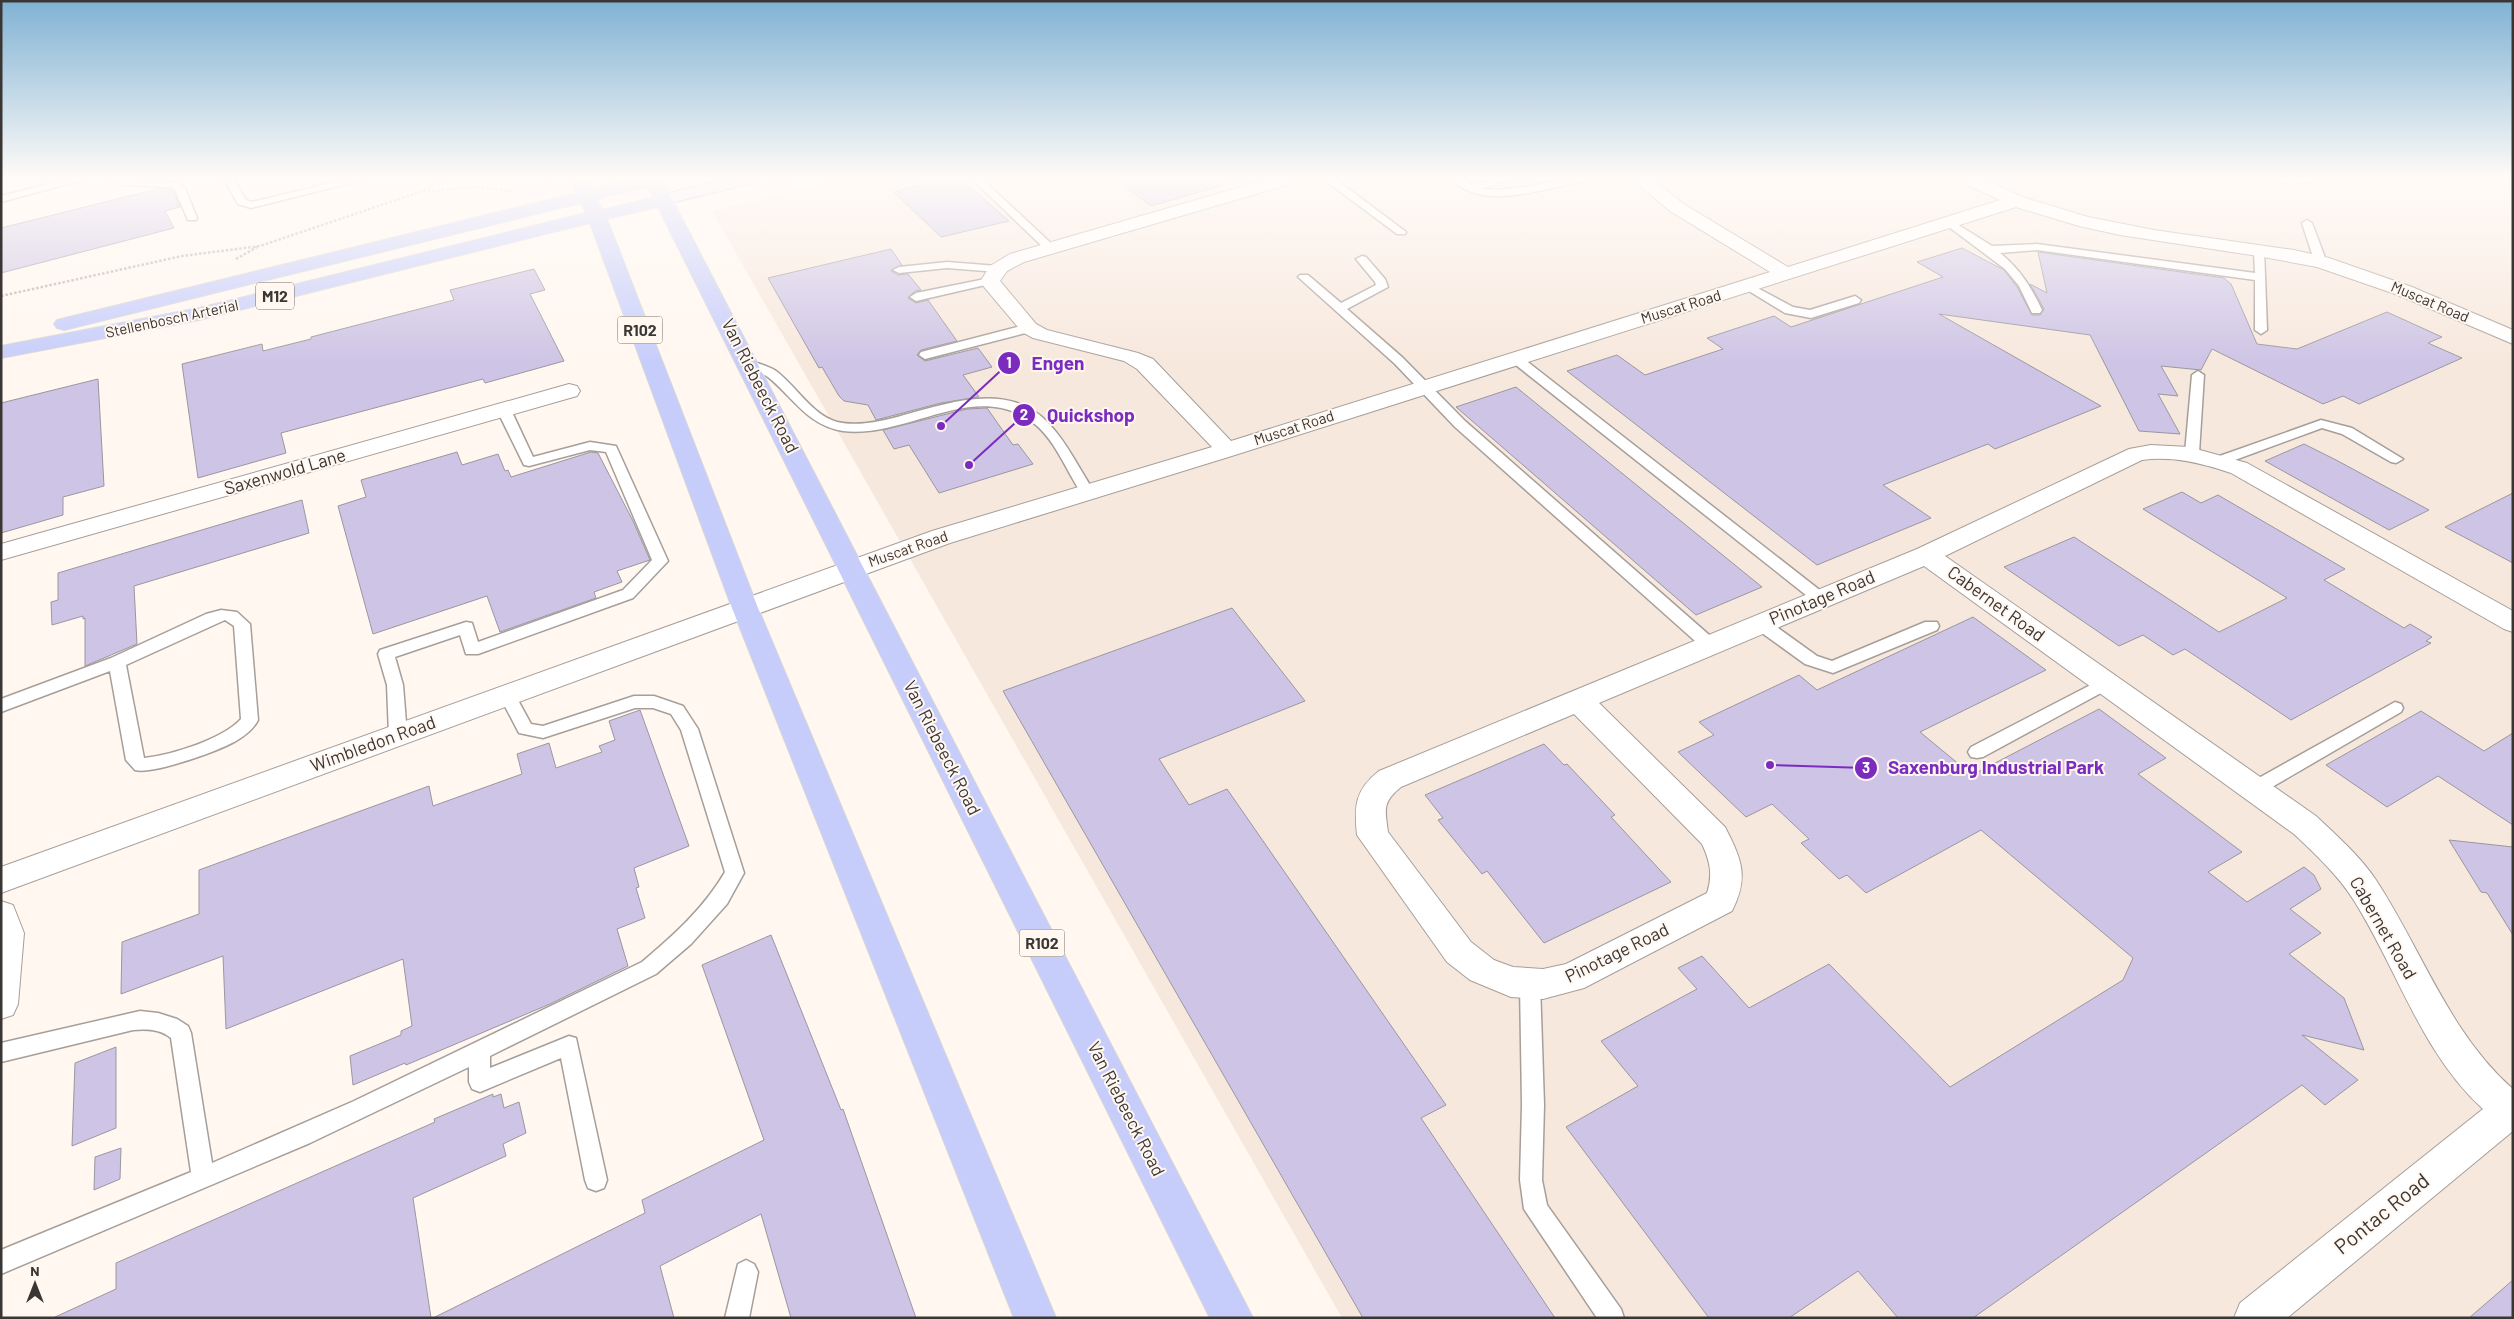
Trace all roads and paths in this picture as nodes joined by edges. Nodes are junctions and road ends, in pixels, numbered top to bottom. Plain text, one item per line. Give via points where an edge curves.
1 (279, 240) edge
2 (409, 240) edge
3 (508, 240) edge
4 (605, 240) edge
5 (684, 240) edge
6 (1041, 240) edge
7 (1079, 240) edge
8 (1730, 240) edge
9 (1894, 240) edge
10 (1973, 240) edge
11 (2179, 240) edge
12 (2313, 240) edge
13 (1050, 248) junction
14 (1988, 250) junction
15 (2260, 251) junction
16 (1362, 259) dead end
17 (2321, 263) junction
18 (899, 270) dead end
19 (1787, 274) junction
20 (994, 275) junction
21 (1304, 276) dead end
22 (2261, 277) junction
23 (1748, 286) junction
24 (1, 296) edge
25 (916, 297) dead end
26 (1855, 300) dead end
27 (1340, 308) junction
28 (2036, 310) dead end
29 (1029, 328) junction
30 (2261, 330) dead end
31 (2513, 338) edge
32 (1, 341) edge
33 (1, 352) edge
34 (925, 355) dead end
35 (1516, 359) junction
36 (748, 364) junction
37 (2198, 375) dead end
38 (1425, 387) junction
39 (569, 391) dead end
40 (504, 410) junction
41 (1227, 450) junction
42 (2192, 453) junction
43 (2396, 459) dead end
44 (2219, 460) junction
45 (1087, 491) junction
46 (1, 552) edge
47 (1926, 555) junction
48 (851, 568) junction
49 (1820, 599) junction
50 (746, 608) junction
51 (2513, 623) edge
52 (1761, 624) junction
53 (1931, 626) dead end
54 (1710, 645) junction
55 (117, 662) junction
56 (2106, 683) junction
57 (507, 695) junction
58 (1578, 700) junction
59 (1, 706) edge
60 (2396, 708) dead end
61 (398, 735) junction
62 (1977, 752) dead end
63 (2254, 789) junction
64 (1, 880) edge
65 (1, 915) edge
66 (1530, 983) junction
67 (1, 1004) edge
68 (479, 1051) junction
69 (1, 1053) edge
70 (2511, 1112) edge
71 (203, 1177) junction
72 (596, 1180) dead end
73 (1, 1262) edge
74 (746, 1272) dead end
75 (737, 1318) edge
76 (1035, 1318) edge
77 (1232, 1318) edge
78 (1612, 1318) edge
79 (2255, 1318) edge

1 - 24 path via 260,246 182,256
2 - 32 main road, Stellenbosch Arterial / M12
3 - 33 main road, Stellenbosch Arterial / M12 via 199,314
4 - 50 main road, R102
5 - 36 main road, Van Riebeeck Road / R102
6 - 13 lane
7 - 13 street
8 - 19 street
9 - 19 street, Muscat Road
10 - 14 lane
11 - 15 street, Muscat Road
12 - 17 lane
13 - 20 street via 1017,258
14 - 22 lane via 2037,247
14 - 28 lane via 2017,276
15 - 17 street, Muscat Road
15 - 22 lane
16 - 27 lane via 1381,281 1382,287
17 - 31 street, Muscat Road via 2403,290
18 - 20 lane via 947,265
19 - 23 street, Muscat Road
20 - 25 lane
20 - 29 street via 992,287
21 - 27 lane
22 - 30 lane
23 - 26 lane via 1789,310 1804,314
23 - 35 street, Muscat Road
27 - 38 lane
29 - 34 lane
29 - 41 street via 1048,337 1131,357 1145,364
35 - 38 street, Muscat Road
35 - 49 lane
36 - 45 lane via 774,376 808,412 842,427 868,427 984,400 1014,406 1042,423
36 - 48 main road, Van Riebeeck Road / R102
37 - 42 lane
38 - 41 street, Muscat Road
38 - 54 lane via 1460,424
39 - 40 street, Saxenwold Lane
40 - 46 street, Saxenwold Lane
40 - 61 lane via 529,462 590,446 611,449 660,560 628,594 515,636 472,650 466,627 386,654 395,685
41 - 45 street, Muscat Road
42 - 44 street, Cabernet Road
42 - 47 street, Cabernet Road via 2155,451 2137,454
43 - 44 lane via 2347,431 2321,424
44 - 51 street, Cabernet Road via 2239,468
45 - 48 street, Muscat Road via 941,536
47 - 49 street, Pinotage Road
47 - 56 street, Cabernet Road
48 - 50 street, Muscat Road
48 - 77 main road, Van Riebeeck Road / R102
49 - 52 street, Pinotage Road
50 - 57 street, Wimbledon Road
50 - 76 main road, R102
52 - 53 lane via 1812,660 1833,667
52 - 54 street, Pinotage Road
54 - 58 street, Pinotage Road
55 - 55 lane via 212,618 232,615 242,624 250,720 242,730 217,742 141,765 135,760
55 - 59 lane
56 - 62 lane
56 - 63 street, Cabernet Road
57 - 61 street, Wimbledon Road
57 - 68 lane via 526,729 543,732 634,702 654,702 677,710 689,729 735,873 731,883 684,938 649,968
58 - 66 street, Pinotage Road via 1714,836 1728,874 1720,902 1572,978 1543,984
58 - 66 street, Pinotage Road via 1390,779 1377,789 1370,810 1373,835 1459,952 1482,970 1511,982
60 - 63 lane
61 - 64 street, Wimbledon Road
63 - 70 street, Cabernet Road via 2305,825 2343,862 2364,890 2440,1029 2475,1076
65 - 67 street via 7,933
66 - 78 lane via 1531,1180 1536,1209
68 - 71 lane via 425,1079
68 - 72 lane via 480,1082 569,1044
69 - 71 lane via 133,1021 149,1019 172,1025 181,1033
70 - 79 street, Pontac Road
71 - 73 lane
74 - 75 lane

